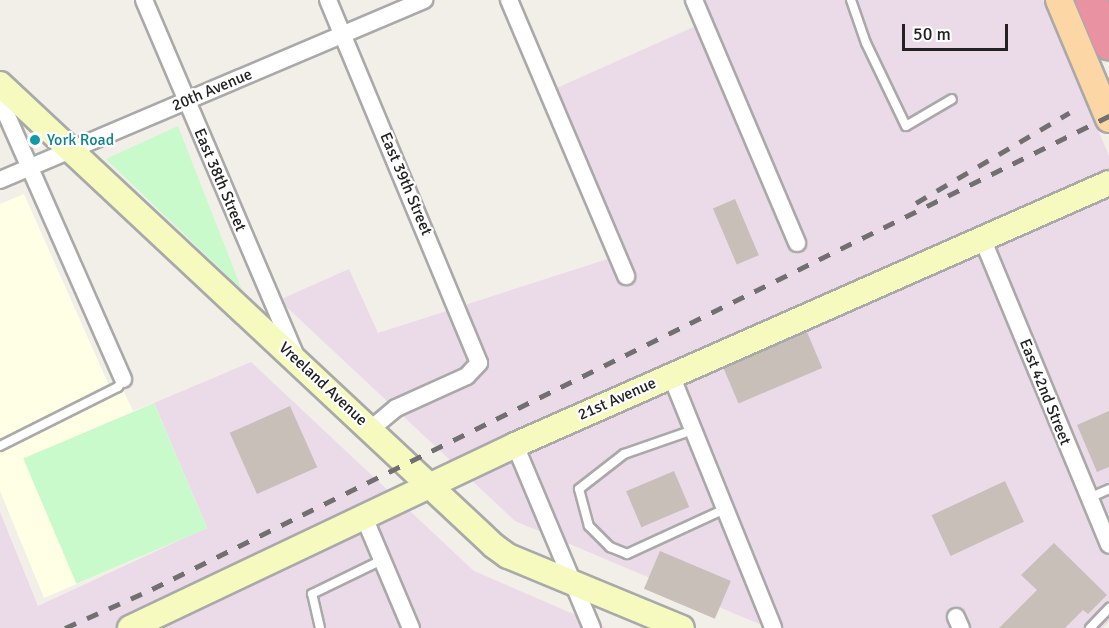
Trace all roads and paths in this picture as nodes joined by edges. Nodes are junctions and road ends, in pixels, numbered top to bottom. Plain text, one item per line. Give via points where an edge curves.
1 (144, 0) edge
2 (328, 0) edge
3 (424, 0) edge
4 (509, 0) edge
5 (694, 0) edge
6 (851, 0) edge
7 (1059, 0) edge
8 (1090, 0) edge
9 (342, 34) junction
10 (1109, 44) edge
11 (0, 84) edge
12 (952, 99) dead end
13 (0, 100) edge
14 (186, 101) junction
15 (1109, 119) edge
16 (70, 150) junction
17 (30, 167) junction
18 (0, 180) edge
19 (1109, 183) edge
20 (982, 238) junction
21 (797, 243) dead end
22 (626, 276) dead end
23 (298, 360) junction
24 (671, 375) junction
25 (123, 379) joint
26 (371, 429) junction
27 (693, 430) junction
28 (515, 445) junction
29 (0, 446) edge
30 (430, 484) junction
31 (1109, 489) edge
32 (1089, 498) junction
33 (725, 509) junction
34 (364, 517) junction
35 (1109, 545) edge
36 (382, 560) junction
37 (572, 582) junction
38 (1109, 608) edge
39 (130, 628) edge
40 (320, 628) edge
41 (411, 628) edge
42 (592, 628) edge
43 (682, 628) edge
44 (773, 628) edge
45 (1090, 628) edge

1 - 14 street, East 38th Street
2 - 9 street, East 39th Street
3 - 9 street, 20th Avenue
4 - 22 street
5 - 21 street
6 - 12 lane via 866,43 906,126
7 - 15 main road
8 - 10 highway
9 - 14 street, 20th Avenue
9 - 26 street, East 39th Street via 476,349 477,369 396,408
11 - 16 street, Vreeland Avenue
13 - 17 street
14 - 16 street, 20th Avenue
14 - 23 street, East 38th Street
16 - 17 street, 20th Avenue
16 - 23 street, Vreeland Avenue
17 - 18 street, 20th Avenue
17 - 25 street
19 - 20 street, 21st Avenue
20 - 24 street, 21st Avenue
20 - 32 street, East 42nd Street
23 - 26 street, Vreeland Avenue
24 - 27 street
24 - 28 street, 21st Avenue
25 - 29 lane via 118,387 99,398
26 - 30 street, Vreeland Avenue
27 - 33 street
27 - 33 lane via 624,454 579,489 590,526 610,547 627,554
28 - 30 street, 21st Avenue
28 - 37 street
30 - 34 street, 21st Avenue
30 - 37 street, Vreeland Avenue via 508,556
31 - 32 lane
32 - 35 street, East 42nd Street
33 - 44 street
34 - 36 street
34 - 39 street, 21st Avenue
36 - 40 lane via 312,594
36 - 41 street
37 - 42 street
37 - 43 street, Vreeland Avenue
38 - 45 lane

